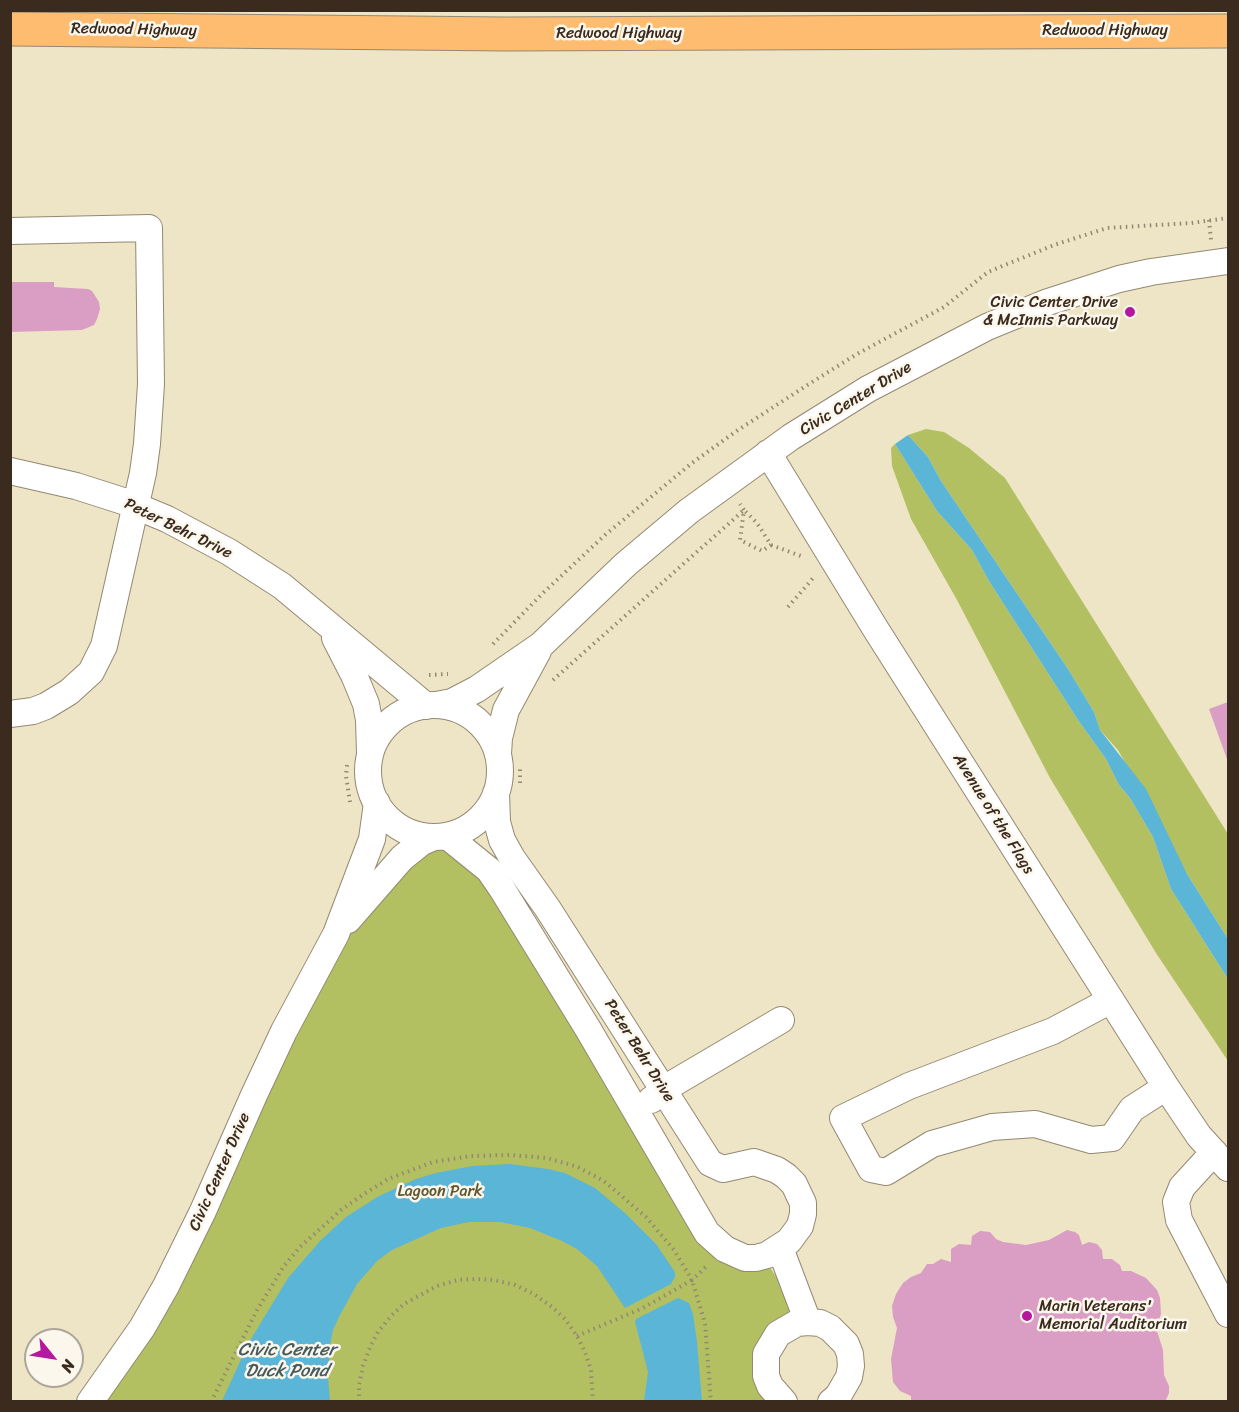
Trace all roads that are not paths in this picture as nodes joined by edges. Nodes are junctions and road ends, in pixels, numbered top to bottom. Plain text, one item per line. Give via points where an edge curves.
1 (10, 29) edge
2 (1228, 31) edge
3 (10, 231) edge
4 (1228, 261) edge
5 (768, 453) junction
6 (10, 471) edge
7 (136, 506) junction
8 (327, 625) junction
9 (541, 645) junction
10 (431, 705) junction
11 (10, 714) edge
12 (509, 758) junction
13 (370, 762) junction
14 (508, 793) junction
15 (377, 802) junction
16 (440, 836) junction
17 (336, 934) junction
18 (1111, 1000) junction
19 (781, 1020) dead end
20 (1166, 1087) junction
21 (664, 1090) junction
22 (635, 1111) junction
23 (1221, 1160) edge
24 (780, 1248) junction
25 (1228, 1314) edge
26 (808, 1322) junction
27 (90, 1401) edge
28 (784, 1401) edge
29 (831, 1401) edge

1 - 2 highway, Redwood Highway via 483,34
3 - 7 street via 149,228 150,404
4 - 5 street, Civic Center Drive via 1119,279 1017,314 868,388
5 - 9 street, Civic Center Drive via 645,547
5 - 18 street, Avenue of the Flags
6 - 7 street, Peter Behr Drive via 76,486
7 - 8 street, Peter Behr Drive via 246,562 282,586
7 - 11 street via 109,632 99,659 91,672 57,701 33,711
8 - 10 street, Peter Behr Drive
8 - 13 street, Peter Behr Drive via 366,704
9 - 10 street, Civic Center Drive via 477,689 452,702
9 - 12 street, Civic Center Drive via 506,710 499,738
10 - 12 street via 449,706 474,718
10 - 13 street via 408,711 386,726
12 - 14 street via 500,767
13 - 15 street via 369,776
14 - 16 street via 460,832
14 - 21 street, Peter Behr Drive via 496,822 502,840
15 - 16 street via 400,827 419,835
15 - 17 street, Civic Center Drive via 372,839
16 - 17 street, Civic Center Drive via 422,842 402,858
16 - 22 street, Peter Behr Drive via 489,870
17 - 27 street, Civic Center Drive via 279,1041 166,1286 132,1344
18 - 20 street, Avenue of the Flags
18 - 20 street via 1053,1031 909,1086 843,1118 871,1169 886,1172 932,1144 992,1127 1035,1124 1091,1140 1112,1138 1132,1109
19 - 21 street
20 - 23 street, Avenue of the Flags via 1199,1136
21 - 22 street
21 - 24 street, Peter Behr Drive via 710,1163 723,1170 754,1162 777,1170 794,1185 803,1203 803,1214 800,1226
22 - 24 street, Peter Behr Drive via 706,1233 724,1249 745,1258 756,1258
23 - 25 street via 1187,1181 1176,1202 1179,1220
24 - 26 street
26 - 28 street via 797,1323 778,1334 766,1354 766,1376
26 - 29 street via 830,1328 850,1354 849,1377

